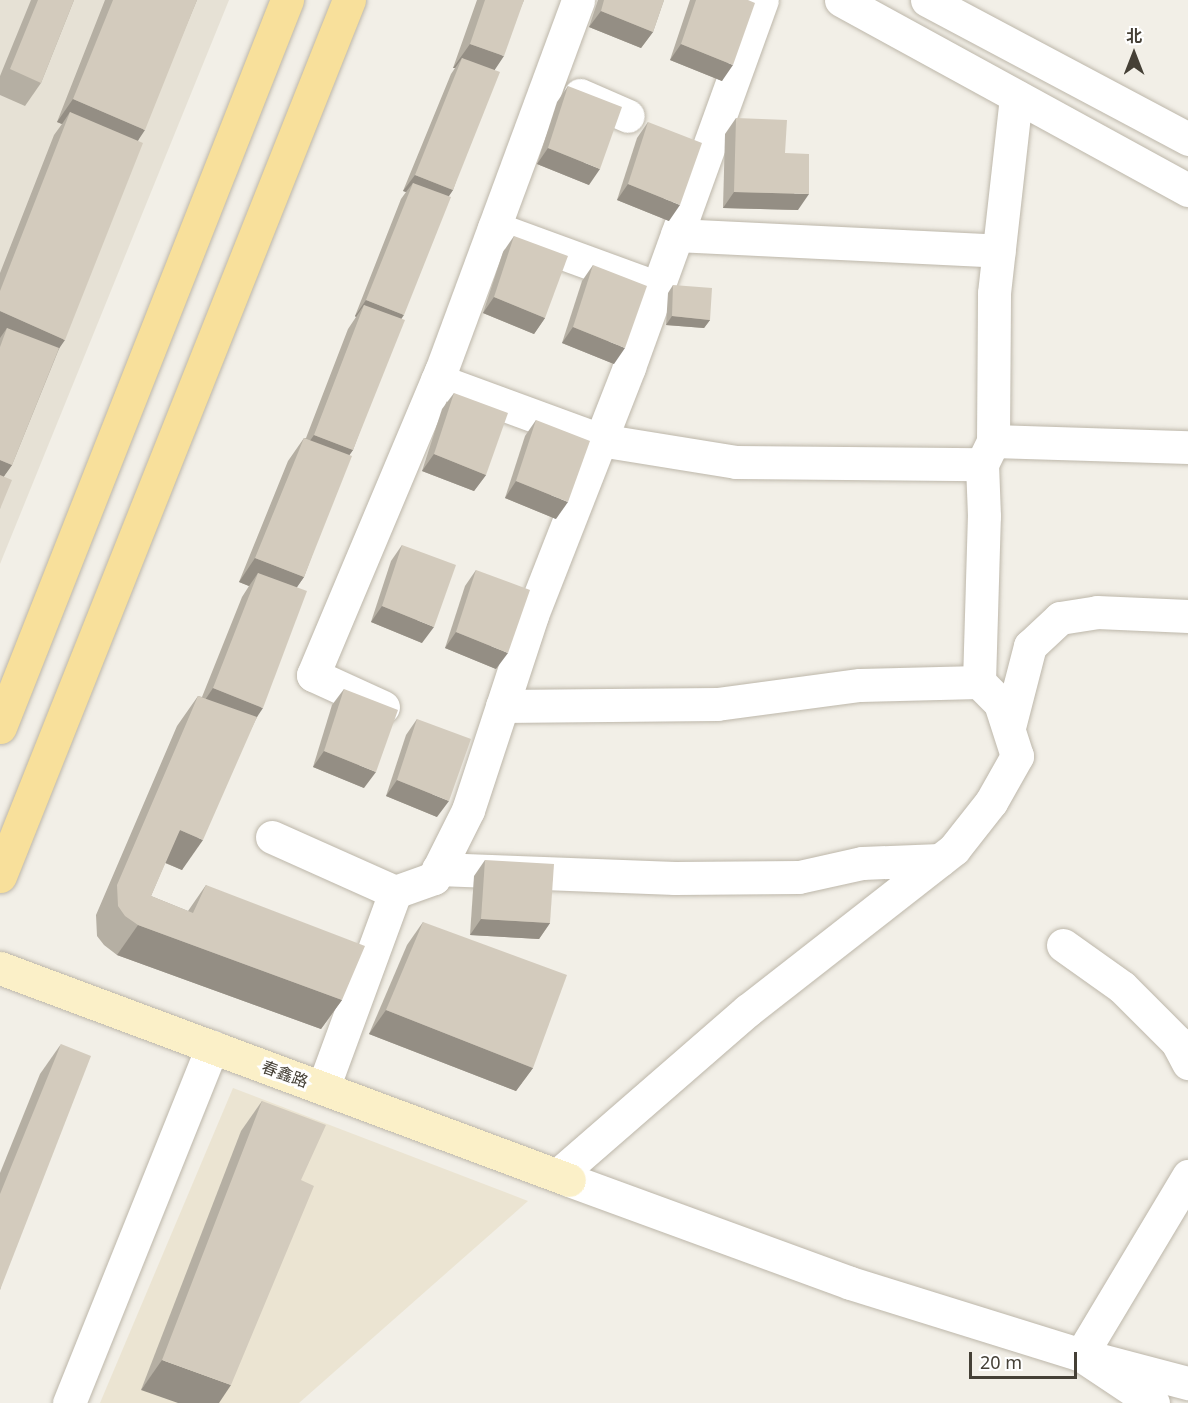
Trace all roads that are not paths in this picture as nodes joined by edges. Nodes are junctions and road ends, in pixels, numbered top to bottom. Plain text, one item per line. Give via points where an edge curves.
1 (287, 0) edge
2 (350, 0) edge
3 (578, 0) edge
4 (762, 0) edge
5 (841, 0) edge
6 (927, 0) edge
7 (548, 81) junction
8 (1016, 96) junction
9 (628, 116) dead end
10 (1188, 139) edge
11 (1188, 190) edge
12 (494, 228) junction
13 (677, 235) junction
14 (999, 251) junction
15 (658, 288) junction
16 (437, 380) junction
17 (600, 441) junction
18 (1188, 447) edge
19 (987, 453) junction
20 (1188, 616) edge
21 (979, 682) junction
22 (502, 706) junction
23 (383, 707) edge
24 (0, 727) edge
25 (1009, 727) junction
26 (272, 837) dead end
27 (940, 860) junction
28 (438, 869) junction
29 (0, 876) edge
30 (395, 892) junction
31 (1063, 945) dead end
32 (0, 968) edge
33 (212, 1047) junction
34 (1188, 1064) edge
35 (323, 1088) junction
36 (1188, 1176) edge
37 (564, 1178) junction
38 (1081, 1355) junction
39 (1188, 1383) edge
40 (69, 1403) edge
41 (1153, 1403) edge

1 - 24 main road
2 - 29 main road
3 - 7 street
4 - 13 street
5 - 8 street
6 - 10 street
7 - 9 street
7 - 12 street
8 - 11 street
8 - 14 street
12 - 15 street
12 - 16 street
13 - 14 street
13 - 15 street
14 - 19 street
15 - 17 street
16 - 17 street
16 - 23 street via 313,675
17 - 19 street via 736,462
17 - 22 street via 532,615
18 - 19 street
19 - 21 street
20 - 25 street via 1097,612 1060,618 1030,646
21 - 22 street via 860,686 717,704
21 - 25 street via 1000,704
22 - 28 street via 468,810
25 - 27 street via 1017,756 991,802 954,849
26 - 30 street
27 - 28 street via 862,863 799,877 675,878
27 - 37 street via 748,1010
28 - 30 street via 434,878
30 - 35 street
31 - 34 street via 1122,987 1177,1042
32 - 33 main road, 春鑫路
33 - 35 main road, 春鑫路
33 - 40 street
35 - 37 main road, 春鑫路
36 - 38 street
37 - 38 street via 850,1283
38 - 39 street
38 - 41 street

